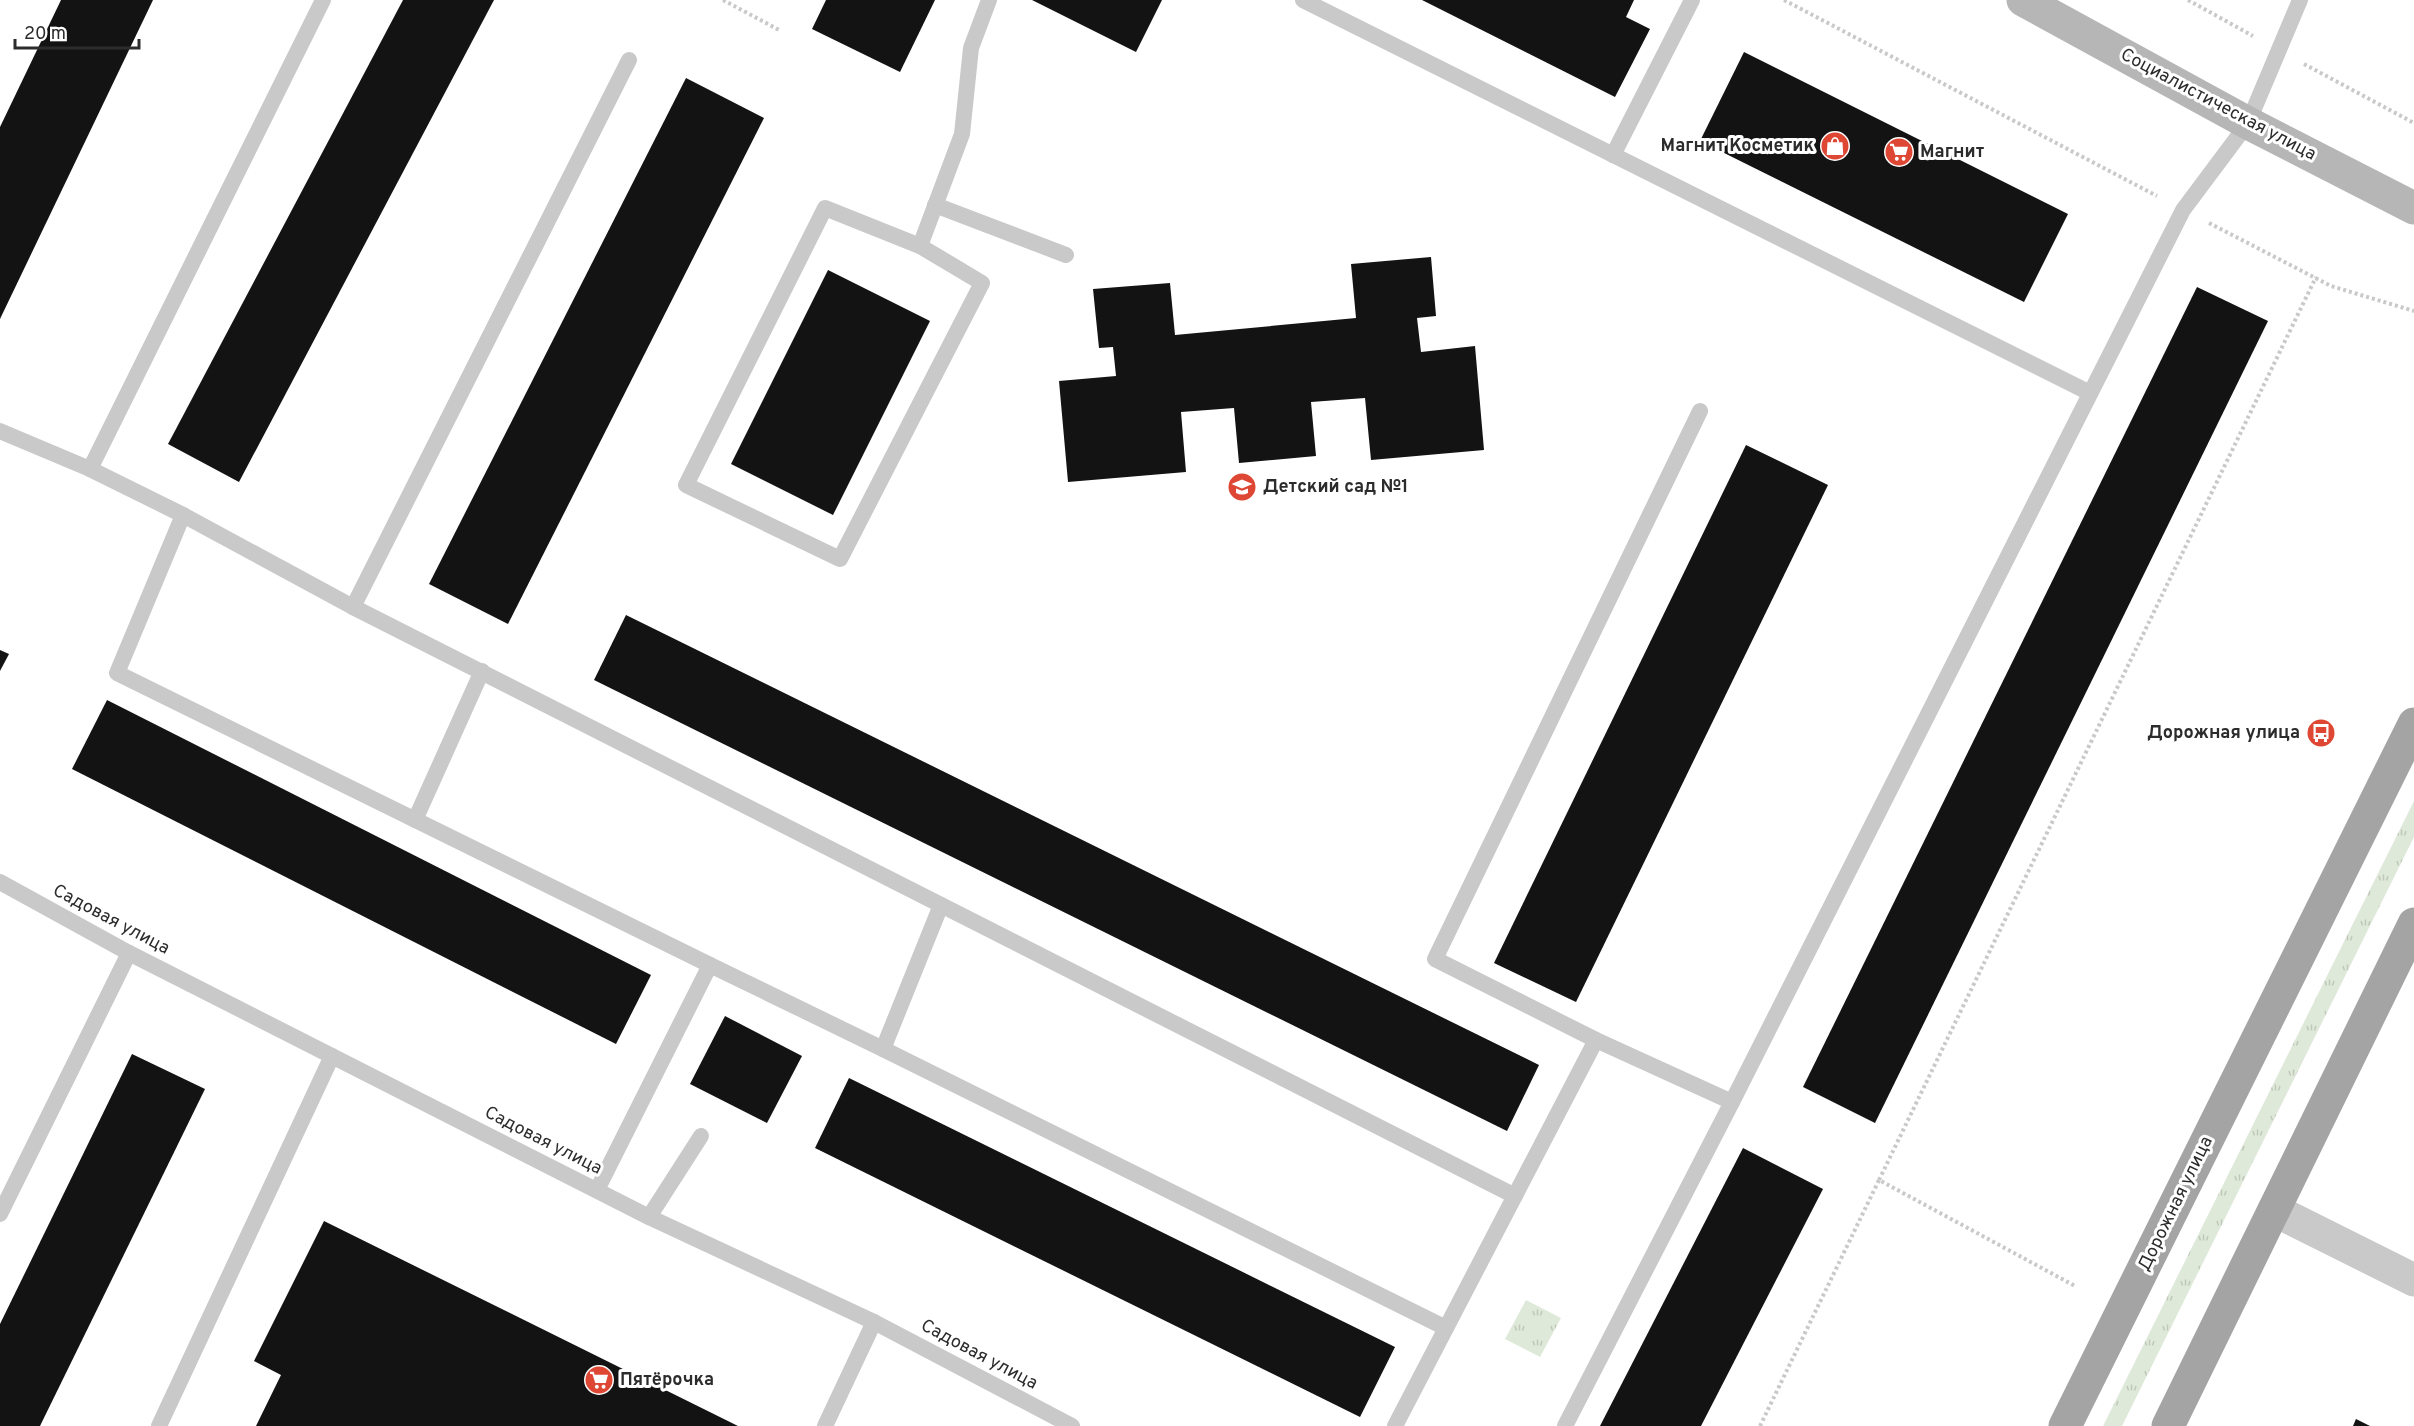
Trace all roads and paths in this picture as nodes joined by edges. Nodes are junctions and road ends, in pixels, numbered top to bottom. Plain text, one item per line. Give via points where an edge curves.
1 (323, 0) edge
2 (723, 0) edge
3 (989, 0) edge
4 (1303, 0) edge
5 (1692, 0) edge
6 (1784, 0) edge
7 (2023, 0) edge
8 (2300, 0) edge
9 (781, 31) dead end
10 (629, 60) dead end
11 (2248, 123) junction
12 (1613, 155) junction
13 (935, 205) junction
14 (2414, 208) edge
15 (2183, 210) junction
16 (920, 246) junction
17 (1065, 255) dead end
18 (2316, 277) junction
19 (2414, 311) edge
20 (2090, 393) junction
21 (1700, 411) dead end
22 (0, 431) edge
23 (90, 469) junction
24 (183, 515) junction
25 (353, 607) junction
26 (482, 671) junction
27 (2414, 724) edge
28 (415, 820) junction
29 (0, 882) edge
30 (941, 905) junction
31 (2414, 924) edge
32 (129, 953) junction
33 (710, 965) junction
34 (1596, 1040) junction
35 (883, 1049) junction
36 (332, 1056) junction
37 (1732, 1102) junction
38 (701, 1136) dead end
39 (1879, 1180) junction
40 (597, 1190) junction
41 (1515, 1196) junction
42 (2274, 1210) junction
43 (0, 1214) edge
44 (649, 1217) junction
45 (2414, 1280) edge
46 (2075, 1286) dead end
47 (874, 1322) junction
48 (1446, 1328) junction
49 (159, 1426) edge
50 (825, 1426) edge
51 (1072, 1426) edge
52 (1395, 1426) edge
53 (1565, 1426) edge
54 (1760, 1426) edge
55 (2065, 1426) edge
56 (2168, 1426) edge

1 - 23 lane
2 - 9 path
3 - 13 lane via 971,48 962,134
4 - 12 lane
5 - 12 lane
6 - 15 path
7 - 11 main road, Социалистическая улица
8 - 11 lane
10 - 25 lane
11 - 14 main road, Социалистическая улица
11 - 15 lane
12 - 20 lane
13 - 16 lane
13 - 17 lane
15 - 18 path
15 - 20 lane
16 - 16 lane via 982,283 840,559 686,485 825,208
18 - 19 path via 2331,286
18 - 39 path
20 - 37 lane
21 - 34 lane via 1435,959
22 - 23 lane
23 - 24 lane
24 - 25 lane
24 - 28 lane via 117,673
25 - 26 lane
26 - 28 lane
26 - 30 lane
27 - 55 main road, Дорожная улица
28 - 33 lane
29 - 32 lane, Садовая улица
30 - 35 lane
30 - 41 lane
31 - 42 main road
32 - 36 lane, Садовая улица
32 - 43 lane
33 - 35 lane
33 - 40 lane
34 - 37 lane
34 - 41 lane
35 - 48 lane
36 - 40 lane, Садовая улица
36 - 49 lane
37 - 53 lane
38 - 44 lane
39 - 46 path
39 - 54 path
40 - 44 lane, Садовая улица
41 - 48 lane
42 - 45 street
42 - 56 main road
44 - 47 lane, Садовая улица
47 - 50 lane
47 - 51 lane, Садовая улица
48 - 52 lane

